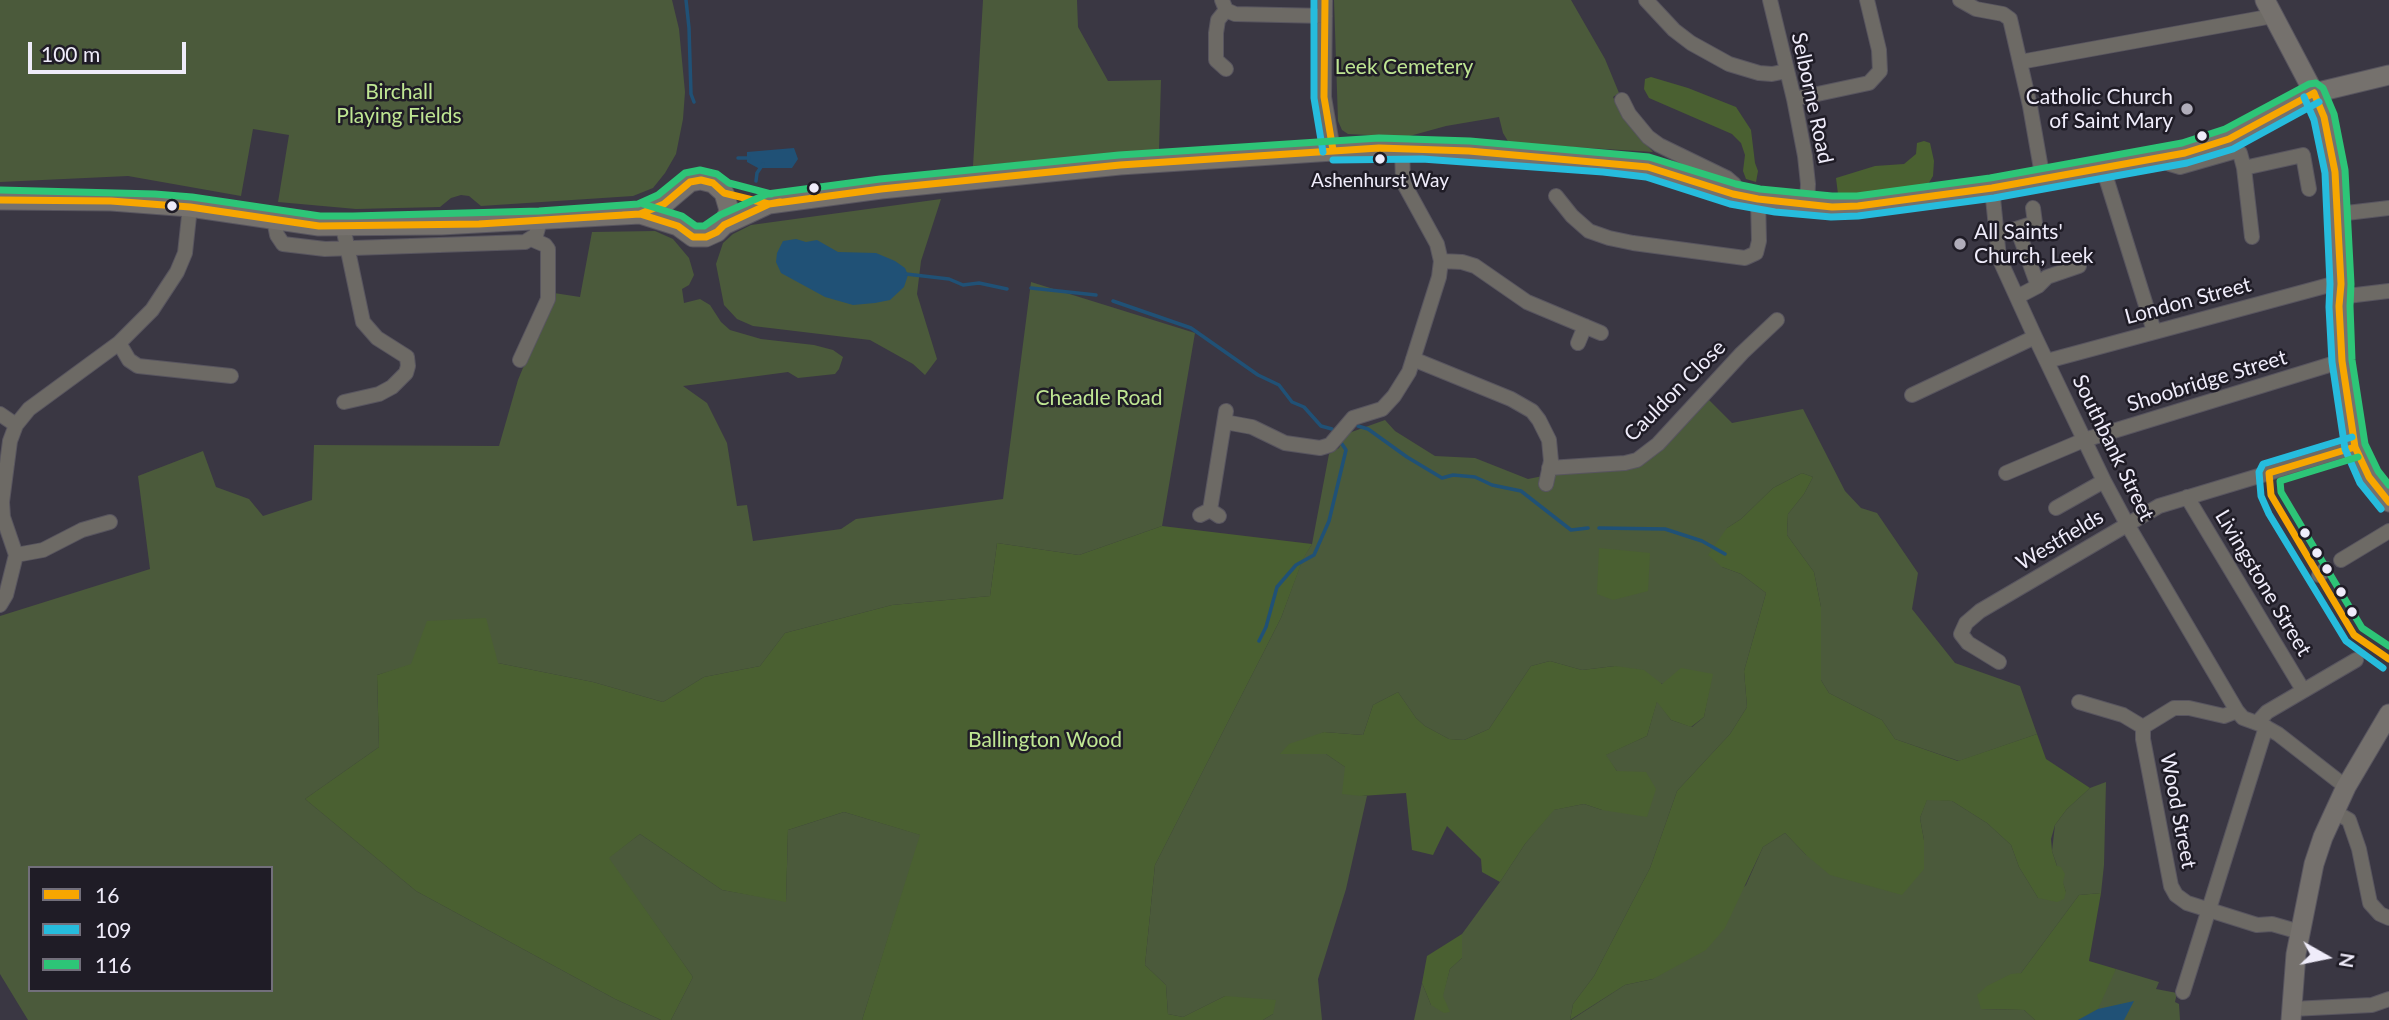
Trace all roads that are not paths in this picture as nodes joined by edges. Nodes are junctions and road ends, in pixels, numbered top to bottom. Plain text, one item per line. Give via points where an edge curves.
1 (1325, 0) edge
2 (1646, 0) edge
3 (1770, 0) edge
4 (1867, 0) edge
5 (1960, 0) edge
6 (1224, 5) edge
7 (2269, 8) edge
8 (1325, 16) junction
9 (2020, 62) junction
10 (1226, 69) dead end
11 (1787, 71) junction
12 (2389, 75) edge
13 (2314, 93) junction
14 (1794, 99) junction
15 (1622, 100) dead end
16 (1402, 148) junction
17 (1332, 150) junction
18 (2169, 157) junction
19 (2103, 168) junction
20 (2244, 168) junction
21 (2043, 180) junction
22 (1992, 188) junction
23 (2309, 189) dead end
24 (724, 193) junction
25 (1737, 195) junction
26 (1576, 196) dead end
27 (674, 198) junction
28 (1758, 199) junction
29 (0, 200) edge
30 (769, 204) junction
31 (1807, 205) junction
32 (190, 207) junction
33 (2033, 208) dead end
34 (2389, 208) edge
35 (640, 214) junction
36 (2338, 214) junction
37 (274, 220) junction
38 (540, 221) junction
39 (724, 225) junction
40 (678, 226) junction
41 (344, 227) junction
42 (1997, 236) junction
43 (2252, 237) dead end
44 (531, 239) junction
45 (2021, 239) dead end
46 (348, 249) junction
47 (1441, 261) junction
48 (2079, 266) dead end
49 (2038, 286) junction
50 (2340, 290) junction
51 (2389, 291) edge
52 (2017, 297) junction
53 (1777, 320) dead end
54 (1585, 326) junction
55 (2154, 331) junction
56 (1601, 333) dead end
57 (2035, 337) junction
58 (118, 343) junction
59 (1578, 343) dead end
60 (1413, 359) junction
61 (520, 360) dead end
62 (2047, 361) junction
63 (2342, 361) junction
64 (231, 376) dead end
65 (1912, 395) dead end
66 (344, 402) dead end
67 (0, 414) edge
68 (16, 425) junction
69 (2084, 440) junction
70 (2355, 447) junction
71 (1549, 468) junction
72 (2006, 473) dead end
73 (2104, 481) junction
74 (1546, 484) dead end
75 (2188, 497) junction
76 (2389, 502) edge
77 (2056, 508) dead end
78 (1209, 514) dead end
79 (110, 522) dead end
80 (2127, 524) junction
81 (2389, 531) edge
82 (16, 555) junction
83 (2341, 560) dead end
84 (0, 605) edge
85 (2356, 660) dead end
86 (1999, 662) dead end
87 (2303, 690) junction
88 (2079, 702) dead end
89 (2237, 712) junction
90 (2389, 714) edge
91 (2261, 725) junction
92 (2143, 727) junction
93 (2346, 787) junction
94 (2333, 811) junction
95 (2209, 910) junction
96 (2389, 918) edge
97 (2300, 932) junction
98 (2183, 992) dead end
99 (2389, 999) edge
100 (2292, 1014) edge

1 - 8 street
2 - 11 street via 1674,30 1721,60 1759,73
3 - 11 street, Selborne Road
4 - 14 street via 1881,63 1877,75 1869,83
5 - 9 street via 2010,19
6 - 8 street via 1235,14
6 - 10 street via 1217,26 1216,60
7 - 9 street
7 - 13 highway
8 - 17 street via 1324,97
9 - 21 street
11 - 14 street, Selborne Road
12 - 13 highway
13 - 18 highway via 2229,139
13 - 36 highway via 2324,117
14 - 31 street, Selborne Road via 1805,156
15 - 25 street via 1648,137 1727,178
16 - 17 highway
16 - 25 highway via 1648,167
16 - 47 street via 1403,182 1437,244
17 - 30 highway via 1120,165
18 - 19 highway
18 - 20 street via 2170,164 2180,167 2236,151
19 - 21 highway
19 - 55 street
20 - 23 street via 2303,155
20 - 43 street
21 - 22 highway
22 - 31 highway via 1857,206
22 - 42 street, Southbank Street
24 - 27 highway via 713,183 695,180
24 - 30 highway
24 - 39 highway via 729,210
25 - 28 highway
26 - 28 street via 1560,201 1589,231 1658,247 1745,258 1756,253 1759,242
27 - 35 highway
27 - 40 highway via 672,213
28 - 31 highway
29 - 32 highway
30 - 39 highway
32 - 37 highway
32 - 58 street via 185,253 177,272 152,310
33 - 42 street via 2035,223
34 - 36 street
35 - 38 highway
35 - 40 highway
36 - 50 highway
37 - 41 highway
37 - 46 street via 283,244
38 - 41 highway
38 - 44 street
39 - 40 highway via 711,236 698,237
41 - 46 street
42 - 52 street, Southbank Street via 1999,258
44 - 46 street
44 - 61 street via 548,249 548,299
45 - 49 street
46 - 66 street via 363,322 377,338 407,358 406,373 392,387
47 - 54 street via 1475,266 1515,296
47 - 60 street
48 - 49 street via 2048,277
49 - 52 street
50 - 51 street, London Street
50 - 55 street, London Street via 2333,284
50 - 63 highway
52 - 57 street, Southbank Street
53 - 71 street, Cauldon Close via 1658,444 1637,460
54 - 56 street
54 - 59 street
55 - 62 street, London Street
57 - 62 street, Southbank Street
57 - 65 street
58 - 64 street via 138,366
58 - 68 street via 29,409
60 - 71 street via 1532,411 1546,432
60 - 78 street via 1394,397 1382,409 1353,418 1330,445 1285,443 1226,416
62 - 69 street, Southbank Street
63 - 69 street, Shoobridge Street
63 - 70 highway
67 - 68 street
68 - 82 street via 2,502
69 - 72 street, Shoobridge Street
69 - 73 street, Southbank Street
70 - 75 street, Westfields
70 - 76 highway
71 - 74 street
73 - 77 street
73 - 80 street, Southbank Street
75 - 80 street, Westfields via 2159,506
75 - 87 street, Livingstone Street
79 - 82 street via 43,550
80 - 86 street, Westfields via 1966,623 1961,634 1968,643
80 - 89 street, Southbank Street
81 - 83 street
82 - 84 street
85 - 87 street
87 - 91 street via 2267,712
88 - 92 street via 2123,715
89 - 91 street
89 - 92 street via 2224,716 2174,708
90 - 93 highway
91 - 93 street via 2304,752
91 - 95 street
92 - 95 street, Wood Street via 2171,886 2181,900
93 - 94 highway
94 - 96 street via 2349,820 2370,904
94 - 97 highway via 2314,864
95 - 97 street, Wood Street
95 - 98 street
97 - 100 highway
99 - 100 street

